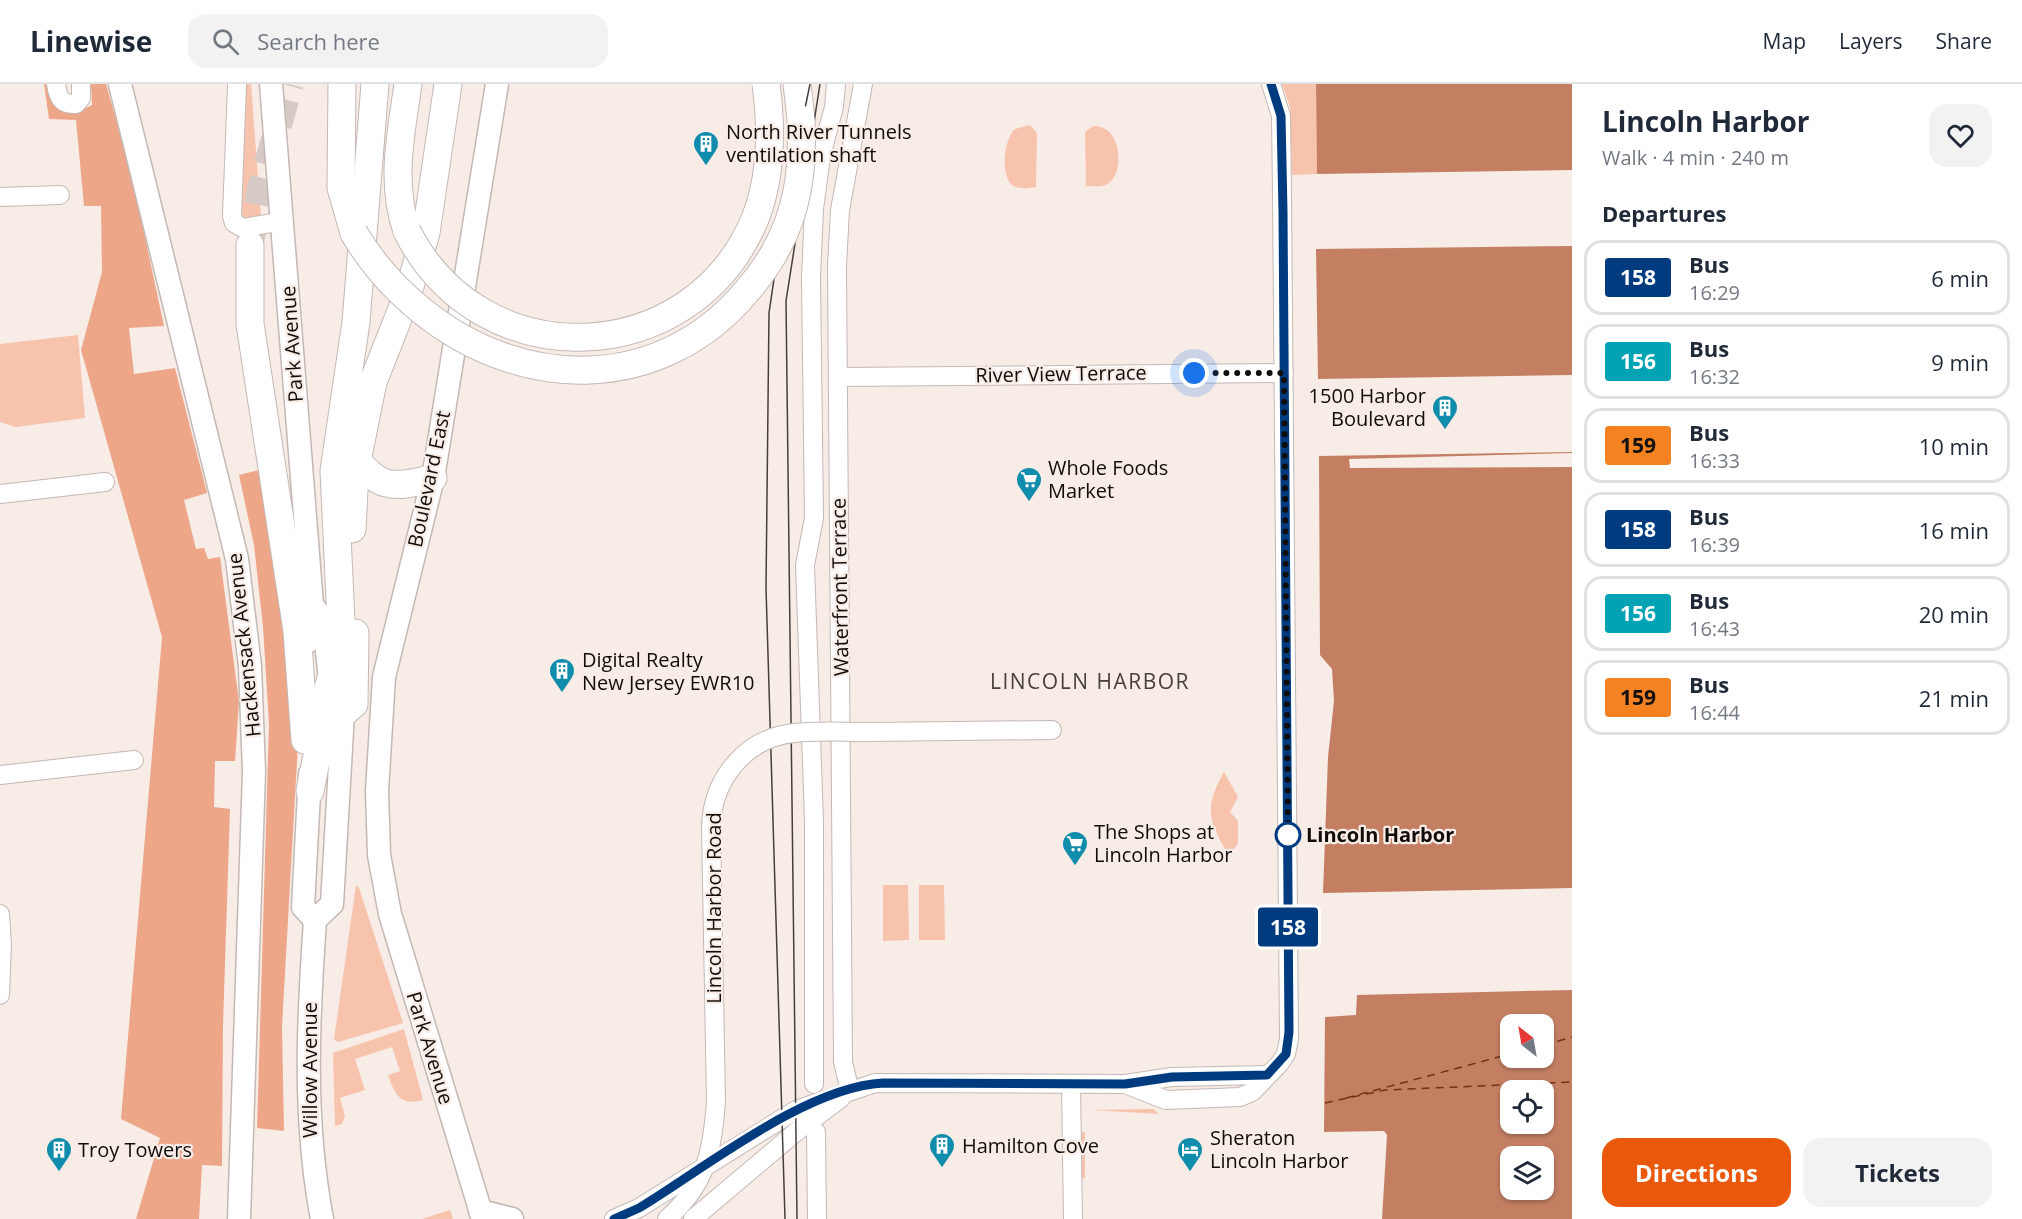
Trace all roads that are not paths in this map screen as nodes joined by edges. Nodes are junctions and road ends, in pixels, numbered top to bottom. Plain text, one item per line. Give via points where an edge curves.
1 (56, 84) edge
2 (81, 84) edge
3 (120, 84) edge
4 (237, 84) edge
5 (271, 84) edge
6 (342, 84) edge
7 (375, 84) edge
8 (408, 84) edge
9 (448, 84) edge
10 (498, 84) edge
11 (766, 84) edge
12 (797, 84) edge
13 (836, 84) edge
14 (863, 84) edge
15 (1270, 84) edge
16 (60, 195) dead end
17 (0, 198) edge
18 (283, 221) junction
19 (250, 244) tunnel mouth
20 (1284, 373) junction
21 (838, 377) junction
22 (337, 434) junction
23 (357, 461) junction
24 (432, 478) junction
25 (105, 482) dead end
26 (0, 494) edge
27 (312, 605) junction
28 (331, 682) junction
29 (343, 713) junction
30 (1052, 730) dead end
31 (134, 759) dead end
32 (0, 775) edge
33 (310, 791) junction
34 (381, 875) joint
35 (0, 914) edge
36 (315, 920) junction
37 (1, 944) edge
38 (0, 995) edge
39 (814, 1084) dead end
40 (1071, 1084) junction
41 (850, 1091) junction
42 (816, 1132) dead end
43 (704, 1167) junction
44 (481, 1215) edge
45 (239, 1219) edge
46 (322, 1219) edge
47 (512, 1219) edge
48 (614, 1219) edge
49 (667, 1219) edge
50 (693, 1219) edge
51 (818, 1219) edge
52 (1073, 1219) edge

1 - 2 street via 60,100 67,105 76,104 81,98
3 - 45 main road, Hackensack Avenue via 230,523 244,605 254,715 254,772
4 - 18 street via 234,224 243,228
5 - 18 main road, Park Avenue
6 - 12 highway, bridge via 341,188 354,233 376,266 409,300 446,329 482,350 520,364 558,370 599,370 639,362 678,346 713,324 742,296 770,261 792,213 800,177 802,139
7 - 22 highway via 356,322
8 - 11 highway, bridge via 397,185 407,231 425,263 470,306 505,324 532,333 574,338 606,336 646,325 680,308 726,267 749,232 768,173
9 - 23 highway via 426,233 407,296 373,382
10 - 24 main road, Boulevard East
13 - 39 street via 815,199 811,277 814,519 805,565 814,821
14 - 21 street, Waterfront Terrace via 838,229
15 - 20 street via 1281,116
16 - 17 street
18 - 27 main road, Park Avenue
19 - 33 highway via 250,324 297,631
20 - 21 street, River View Terrace
20 - 40 street via 1289,1040 1283,1059 1252,1092 1225,1099 1166,1100 1125,1084
21 - 41 street, Waterfront Terrace via 843,1062
22 - 23 highway
22 - 28 highway via 334,492 343,630
23 - 24 highway via 385,485 401,486
23 - 29 highway via 352,525 354,704
24 - 34 main road, Boulevard East via 381,698 377,791
25 - 26 street
27 - 28 main road, Park Avenue via 323,619
27 - 33 main road, Park Avenue via 305,620 312,721
28 - 29 main road, Park Avenue via 333,704
28 - 33 highway via 321,714
29 - 36 main road via 332,904
30 - 43 street, Lincoln Harbor Road, bridge via 793,733 755,746 738,759 721,782 711,826 716,1102 714,1130
31 - 32 street
33 - 36 main road, Willow Avenue via 303,907
34 - 44 main road, Park Avenue
35 - 37 street
36 - 46 main road, Willow Avenue via 307,1032 308,1093 310,1146
37 - 38 street
40 - 41 street via 883,1083
40 - 52 street
41 - 43 street via 796,1110
41 - 50 street
42 - 51 street
43 - 48 street
43 - 49 street, Lincoln Harbor Road via 691,1196
44 - 47 main road

